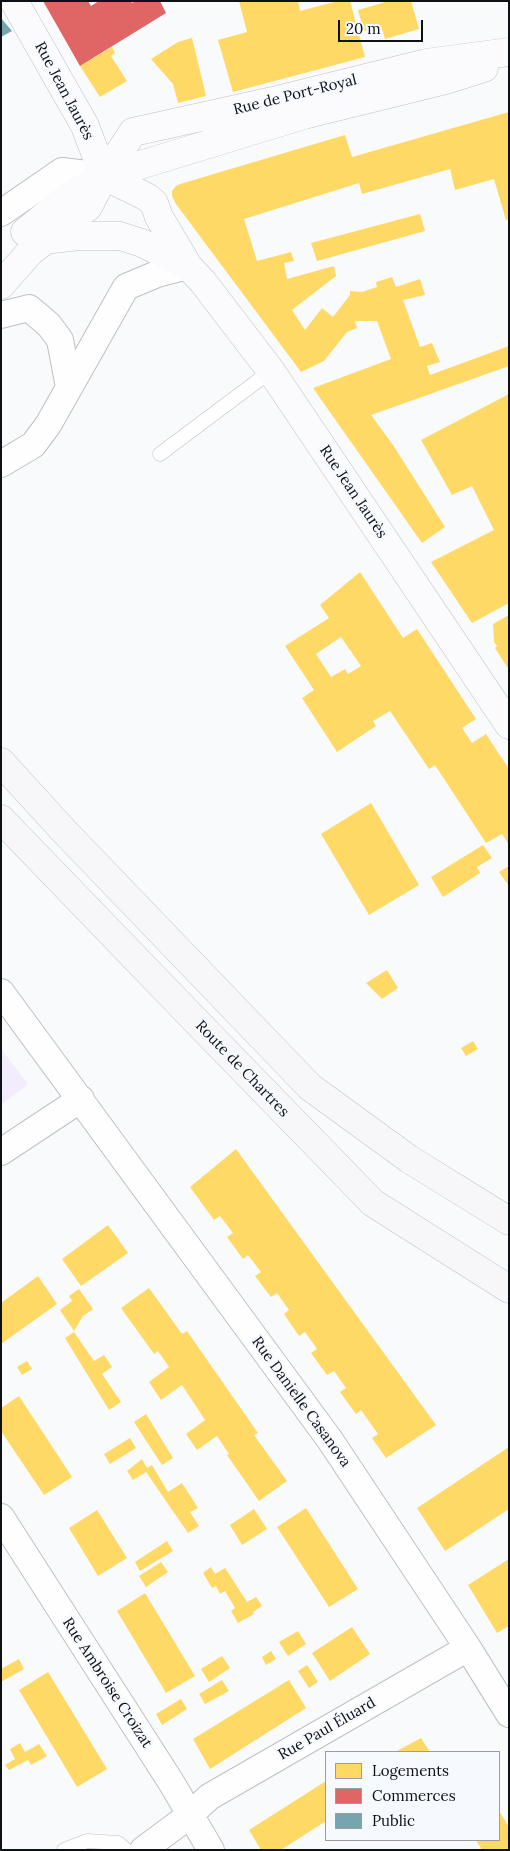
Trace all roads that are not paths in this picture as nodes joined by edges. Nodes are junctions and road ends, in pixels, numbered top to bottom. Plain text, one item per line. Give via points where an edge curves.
1 (14, 1) edge
2 (509, 52) edge
3 (509, 60) edge
4 (104, 176) junction
5 (1, 213) edge
6 (43, 240) junction
7 (1, 259) edge
8 (188, 266) junction
9 (1, 286) edge
10 (1, 315) edge
11 (271, 371) junction
12 (69, 387) junction
13 (160, 454) dead end
14 (1, 464) edge
15 (509, 725) edge
16 (1, 762) edge
17 (1, 819) edge
18 (1, 992) edge
19 (81, 1099) junction
20 (1, 1152) edge
21 (509, 1221) edge
22 (509, 1289) edge
23 (1, 1517) edge
24 (468, 1648) junction
25 (509, 1714) edge
26 (190, 1815) junction
27 (64, 1850) edge
28 (126, 1850) edge
29 (144, 1850) edge
30 (211, 1850) edge

1 - 4 main road, Rue Jean Jaurès via 85,126
2 - 4 main road, Rue de Port-Royal via 426,62 133,132
3 - 4 main road, Rue de Port-Royal via 446,80 304,115
4 - 5 street via 62,171
4 - 6 main road, Rue de Port-Royal via 88,207
4 - 7 main road, Rue de Port-Royal via 69,196 19,237
4 - 8 main road, Rue Jean Jaurès via 154,203
6 - 8 main road, Rue Jean Jaurès via 120,236
6 - 9 main road, Rue de Port-Royal
8 - 11 main road, Rue Jean Jaurès
8 - 12 street via 126,287
10 - 12 street via 29,308 49,325 60,340
11 - 13 lane
11 - 15 main road, Rue Jean Jaurès
12 - 14 street via 33,445
16 - 21 main road via 310,1086 410,1159
17 - 22 main road, Route de Chartres via 373,1203
18 - 19 street, Rue Danielle Casanova
19 - 20 street
19 - 24 street, Rue Danielle Casanova via 330,1440
23 - 26 street, Rue Ambroise Croizat
24 - 25 street, Rue Danielle Casanova
24 - 26 street, Rue Paul Éluard via 209,1797
26 - 29 street, Rue Paul Éluard
26 - 30 street, Rue Ambroise Croizat
27 - 28 lane via 87,1841 118,1844

